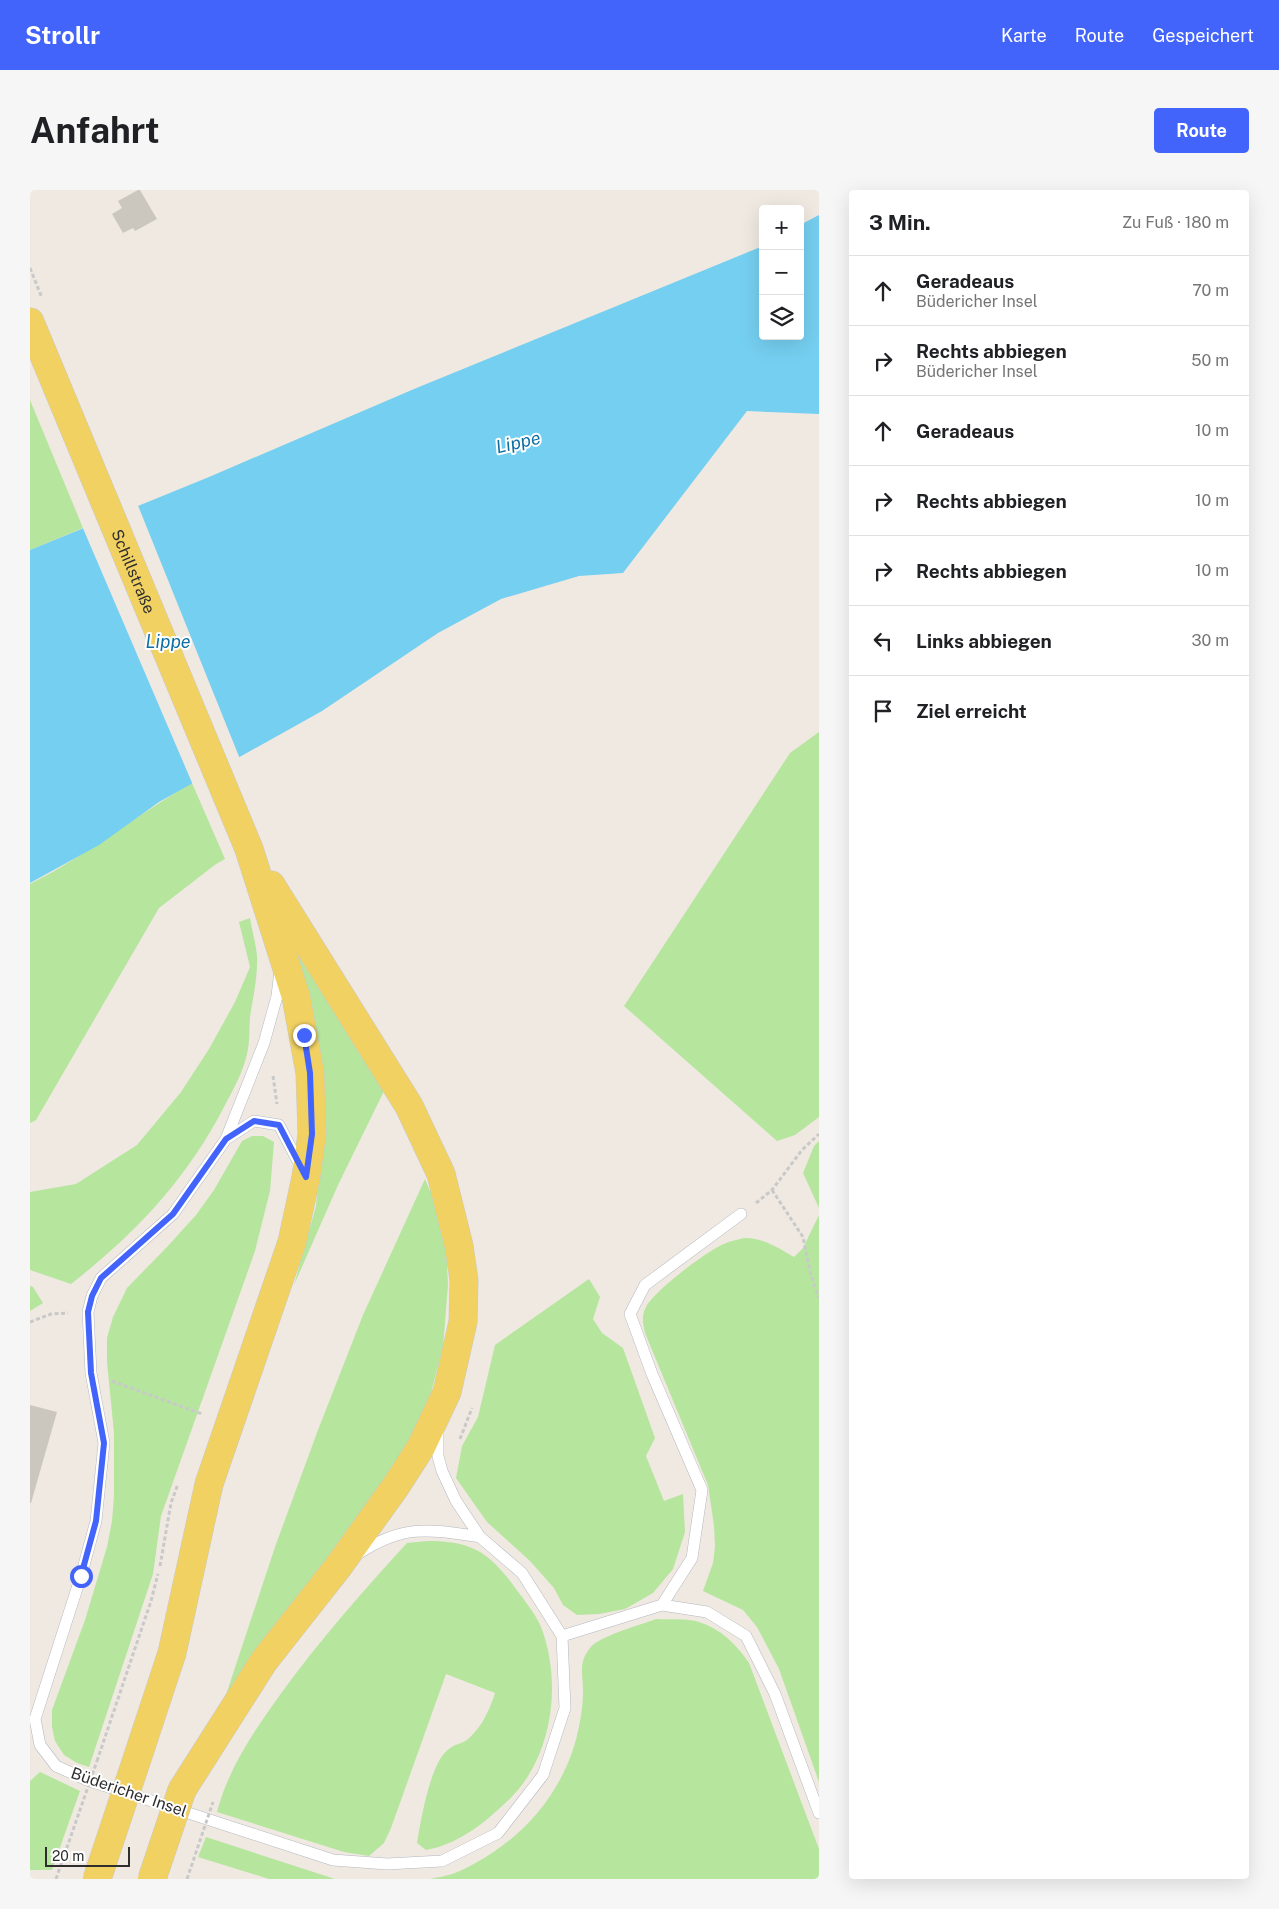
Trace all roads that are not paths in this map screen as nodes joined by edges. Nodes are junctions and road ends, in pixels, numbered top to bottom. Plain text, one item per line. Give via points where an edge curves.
1 (30, 322) edge
2 (249, 849) junction
3 (282, 954) junction
4 (226, 1139) junction
5 (306, 1177) junction
6 (741, 1214) road end
7 (447, 1392) junction
8 (480, 1537) junction
9 (338, 1567) junction
10 (662, 1605) junction
11 (562, 1636) junction
12 (819, 1813) edge
13 (97, 1879) edge
14 (152, 1879) edge

1 - 2 main road, Schillstraße
2 - 3 main road
2 - 7 main road via 408,1106 441,1174 464,1280 463,1322
3 - 4 lane via 277,996 264,1043
3 - 5 main road via 296,997 310,1073 312,1134
4 - 5 lane via 254,1121 279,1125
4 - 11 lane, Büdericher Insel via 173,1214 101,1278 92,1296 88,1312 91,1373 104,1443 96,1521 79,1585 35,1719 40,1745 56,1766 87,1780 333,1860 387,1864 442,1860 498,1833 543,1775 564,1708
5 - 13 main road, bridge via 292,1242 209,1484 172,1653
6 - 10 lane via 645,1285 630,1314 702,1490 692,1558
7 - 8 lane via 438,1432 438,1456 456,1501
7 - 9 main road via 421,1447
8 - 9 lane via 435,1530 403,1532 372,1544
8 - 11 lane via 522,1573
9 - 14 main road, bridge via 264,1661 182,1790
10 - 11 lane
10 - 12 lane via 707,1612 746,1636 776,1694

